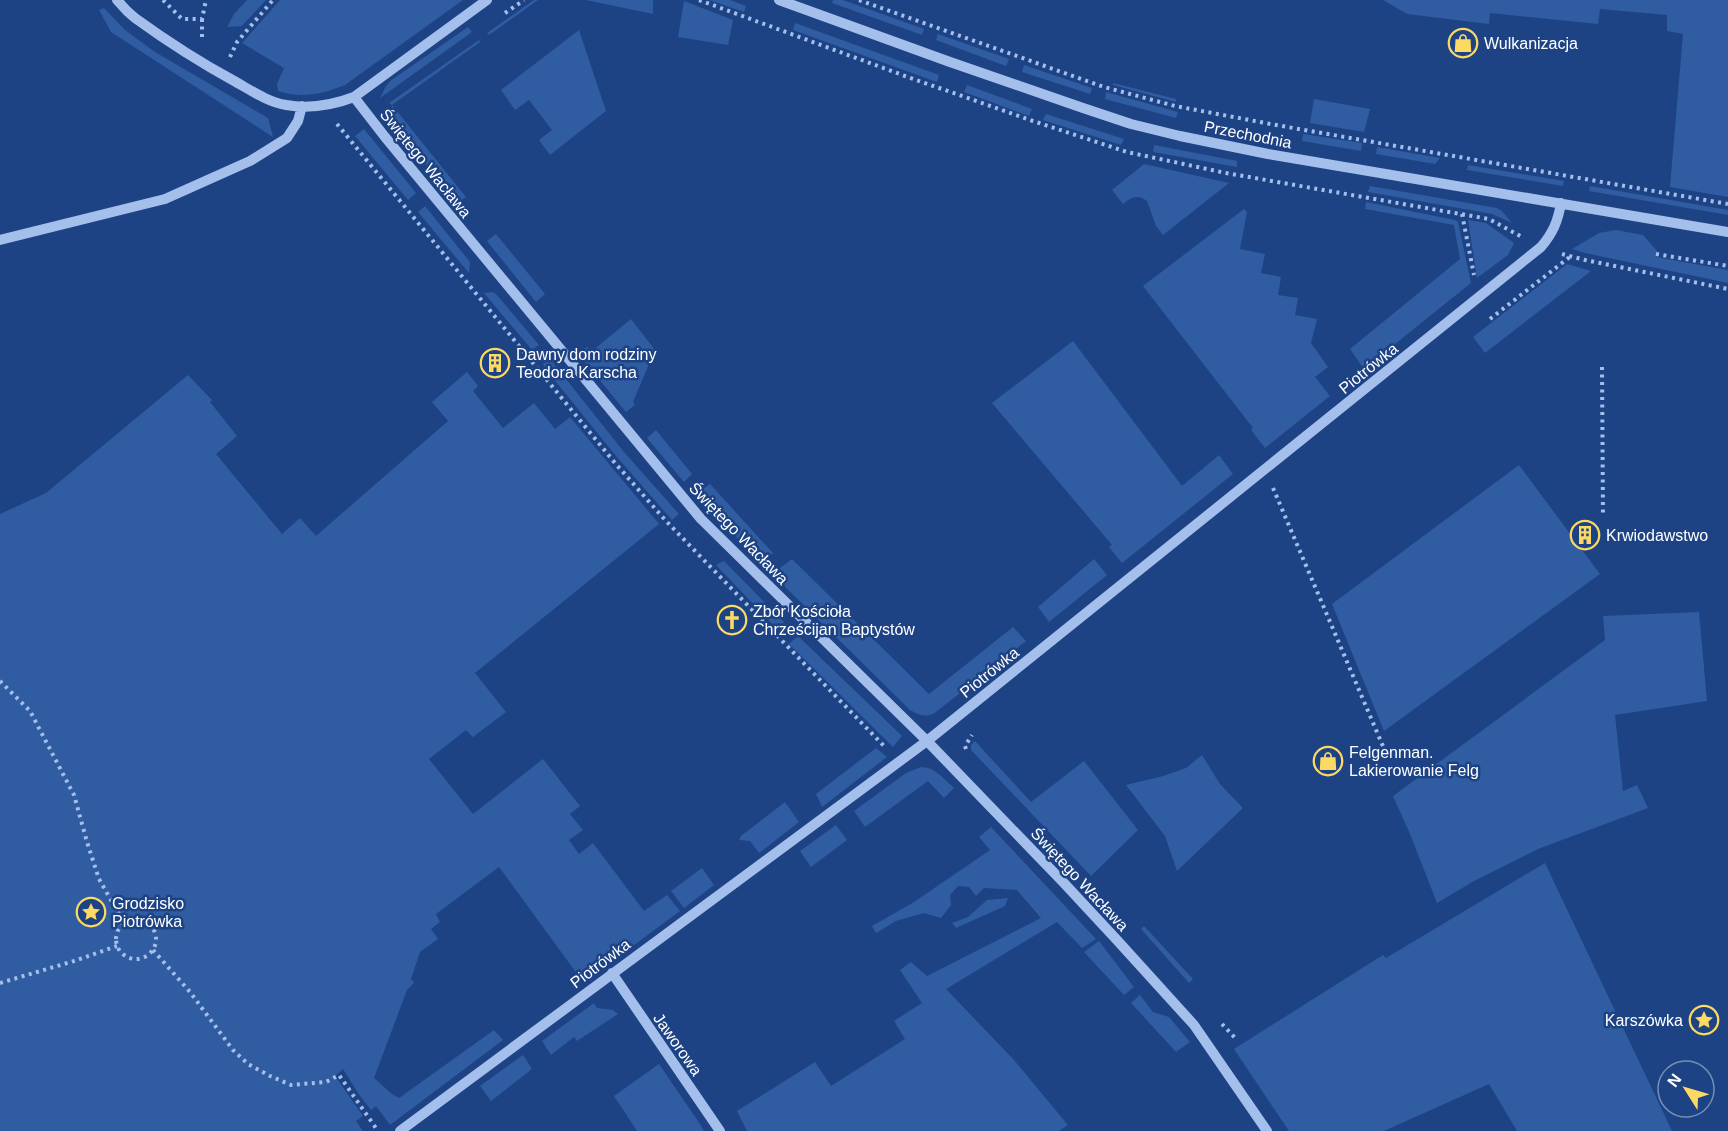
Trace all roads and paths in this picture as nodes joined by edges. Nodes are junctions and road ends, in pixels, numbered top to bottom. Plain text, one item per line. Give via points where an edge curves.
1 (117, 0) edge
2 (163, 0) edge
3 (206, 0) edge
4 (273, 0) edge
5 (487, 0) edge
6 (779, 0) edge
7 (859, 0) edge
8 (222, 74) junction
9 (354, 97) junction
10 (302, 106) junction
11 (334, 122) dead end
12 (1562, 203) junction
13 (1728, 204) edge
14 (1462, 214) dead end
15 (1728, 232) edge
16 (0, 240) edge
17 (1656, 254) dead end
18 (1571, 256) dead end
19 (1728, 267) edge
20 (1479, 297) junction
21 (1483, 324) dead end
22 (1602, 367) dead end
23 (1265, 470) junction
24 (1283, 483) dead end
25 (1274, 490) junction
26 (1603, 517) dead end
27 (0, 681) edge
28 (974, 732) dead end
29 (927, 741) junction
30 (968, 753) dead end
31 (1400, 754) dead end
32 (900, 762) junction
33 (124, 923) junction
34 (117, 946) junction
35 (153, 950) junction
36 (612, 974) junction
37 (0, 983) edge
38 (1215, 1016) dead end
39 (1236, 1040) dead end
40 (378, 1131) edge
41 (400, 1131) edge
42 (720, 1131) edge
43 (1267, 1131) edge

1 - 8 street via 155,33
2 - 3 path via 182,18 202,19
4 - 8 path via 237,42
5 - 9 street
6 - 12 street, Przechodnia via 950,63 1141,126 1268,154
7 - 13 path via 1104,87 1175,106
8 - 10 street via 273,101
9 - 10 street
9 - 29 street, Świętego Wacława via 701,519
10 - 16 street via 288,138 165,199
11 - 32 path via 667,522
12 - 15 street, Przechodnia
12 - 20 street, Piotrówka via 1552,235
14 - 20 path
17 - 19 path
18 - 21 path
20 - 23 street, Piotrówka
22 - 26 path
23 - 25 path
23 - 29 street, Piotrówka
24 - 25 path
25 - 31 path via 1385,751 1395,757
27 - 33 path via 30,711 74,795 99,879
28 - 30 path via 965,746
29 - 32 street, Piotrówka
29 - 43 street, Świętego Wacława via 1071,890 1194,1026
32 - 36 street, Piotrówka
33 - 34 path via 118,930
33 - 35 path via 132,919 149,924 156,941
34 - 35 path via 129,958 138,959
34 - 37 path
35 - 40 path via 248,1064 291,1085 326,1082 339,1075
36 - 41 street, Piotrówka
36 - 42 street, Jaworowa
38 - 39 path

